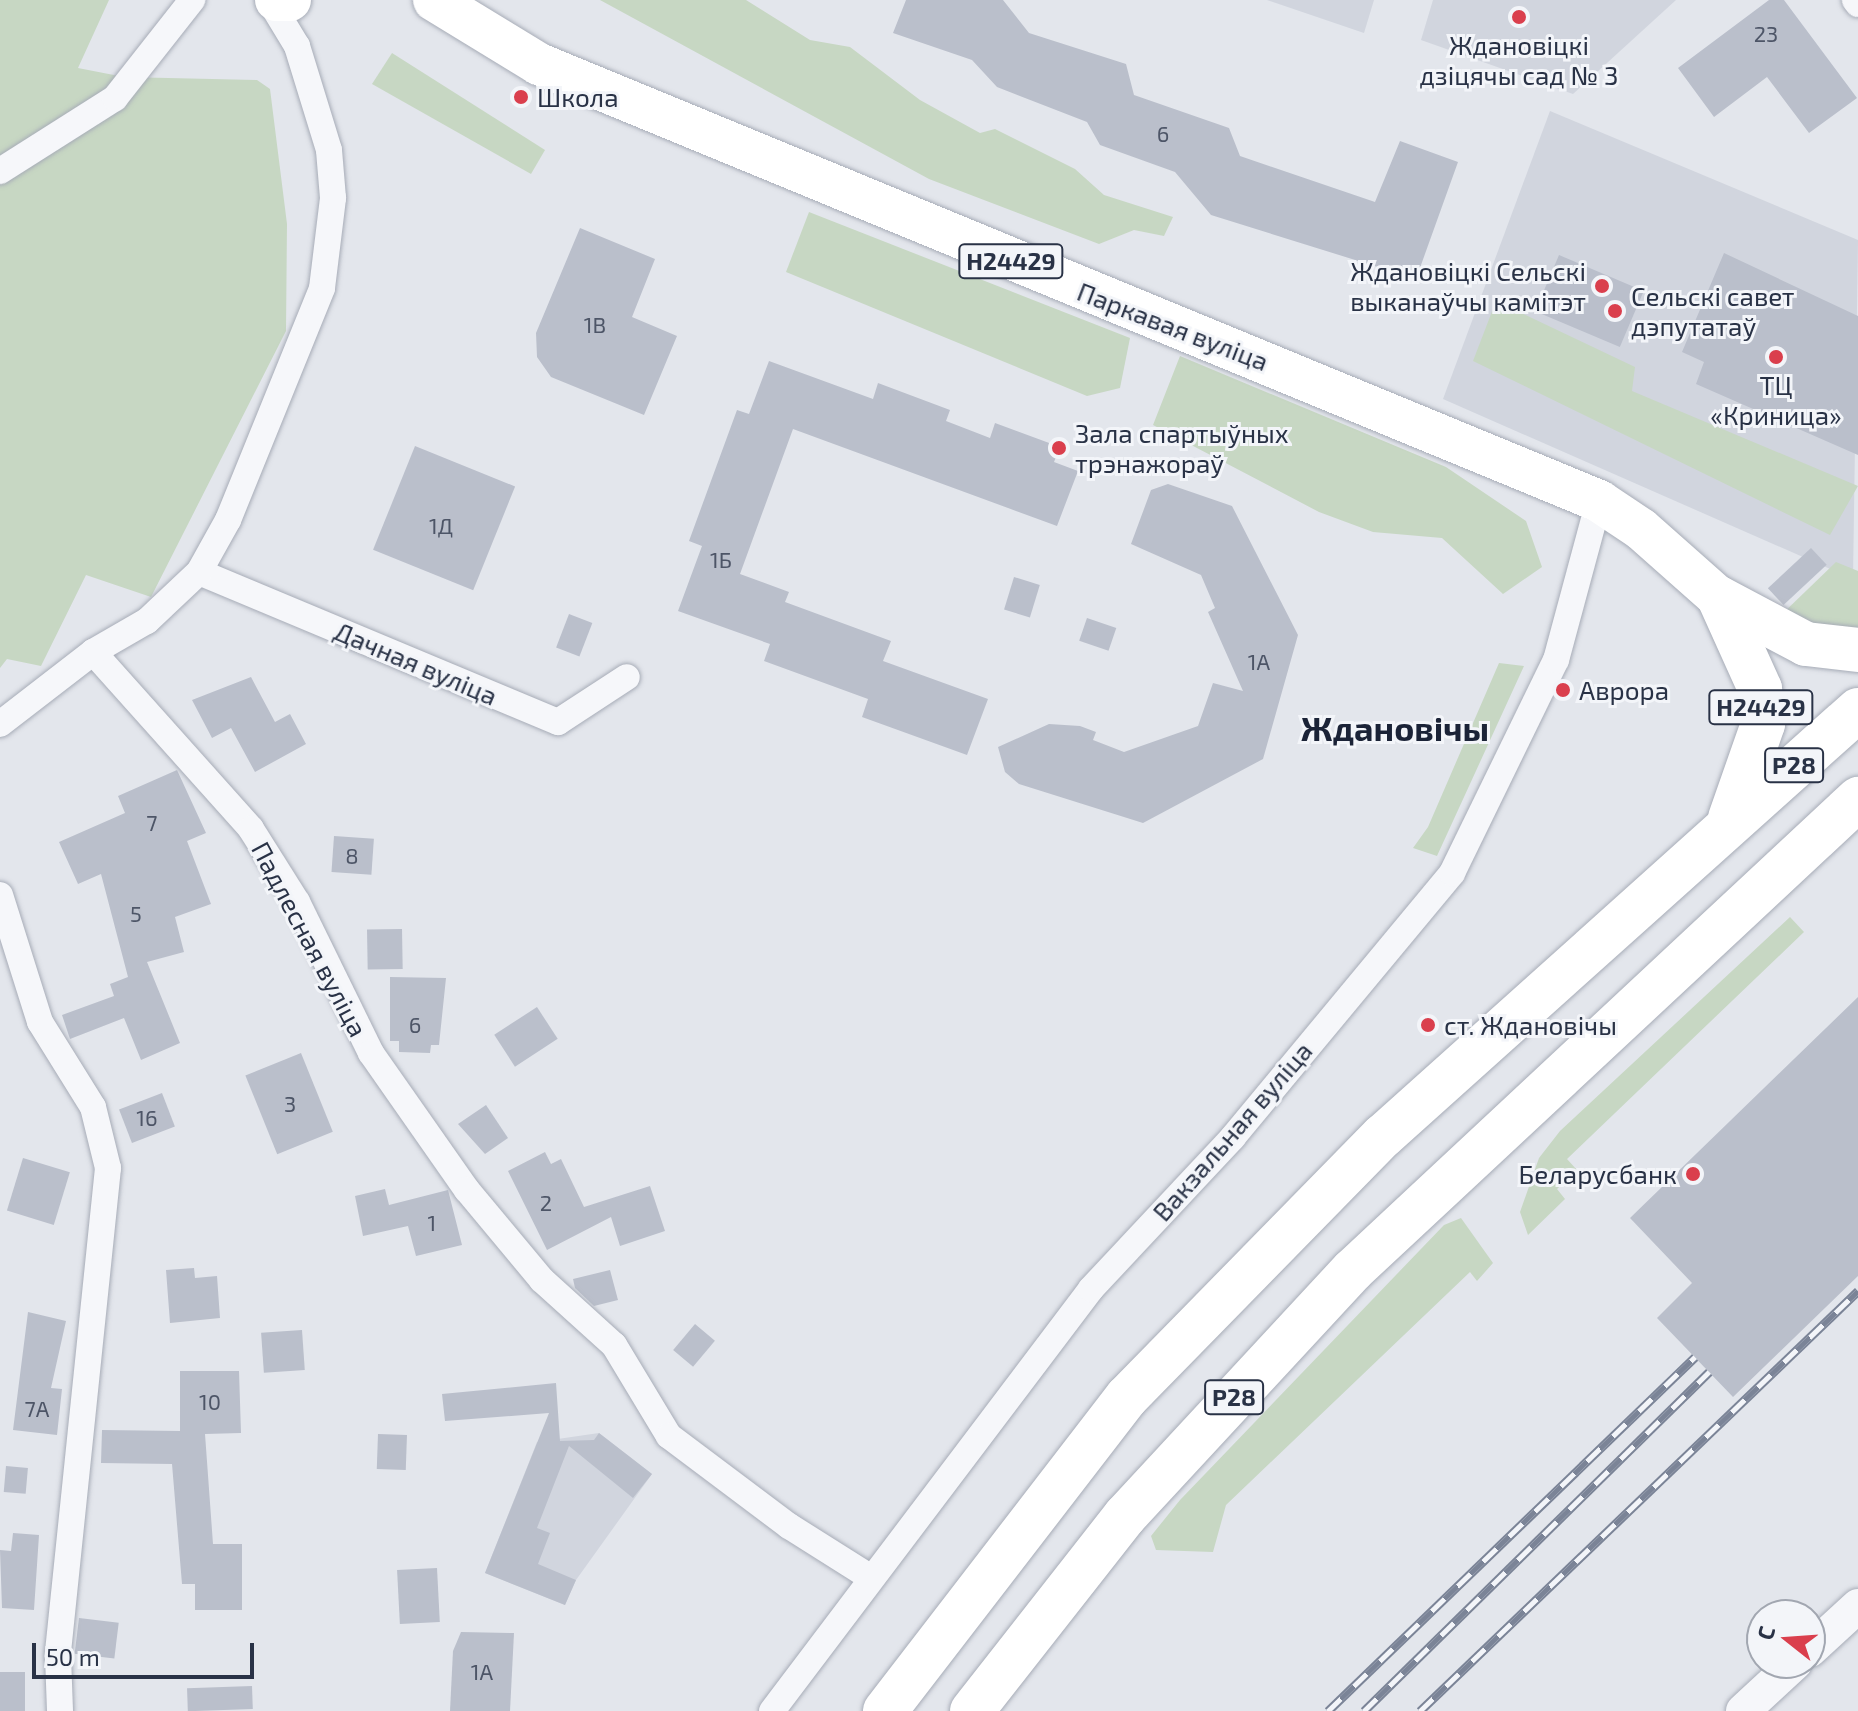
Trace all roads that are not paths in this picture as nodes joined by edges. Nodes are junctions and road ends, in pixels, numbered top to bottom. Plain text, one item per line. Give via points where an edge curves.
1 (307, 0) edge
2 (434, 0) edge
3 (194, 1) edge
4 (278, 4) edge
5 (297, 46) junction
6 (0, 171) edge
7 (1599, 501) junction
8 (199, 572) junction
9 (1719, 598) junction
10 (1858, 650) edge
11 (93, 652) junction
12 (627, 677) dead end
13 (1858, 710) edge
14 (0, 724) edge
15 (1858, 799) edge
16 (1730, 820) junction
17 (0, 895) edge
18 (870, 1577) junction
19 (1858, 1606) edge
20 (1826, 1635) edge
21 (1778, 1679) edge
22 (60, 1711) edge
23 (772, 1711) edge
24 (885, 1711) edge
25 (972, 1711) edge
26 (1743, 1711) edge

1 - 5 street
2 - 7 main road, Паркавая вуліца / Н24429 via 539,64
3 - 6 street via 115,98
4 - 5 street
5 - 8 street via 329,150 330,246 322,288 234,507
7 - 9 main road, Паркавая вуліца / Н24429 via 1641,529
7 - 18 street, Вакзальная вуліца via 1556,660 1452,873 1233,1137 1091,1289
8 - 11 street via 147,621
8 - 12 street, Дачная вуліца via 558,722
9 - 10 highway, Н24429 via 1806,644
9 - 16 highway, Н24429 via 1760,689 1763,724
11 - 14 street
11 - 18 street, Падлесная вуліца via 251,829 297,902 371,1053 467,1190 542,1280 614,1345 669,1436 789,1526
13 - 16 highway, Р28
15 - 25 highway, Р28 via 1353,1270 1125,1516
16 - 24 highway, Р28 via 1383,1136 1127,1397
17 - 22 street via 40,1022 93,1107 108,1168 58,1656
18 - 23 street, Вакзальная вуліца
19 - 20 street
21 - 26 street

